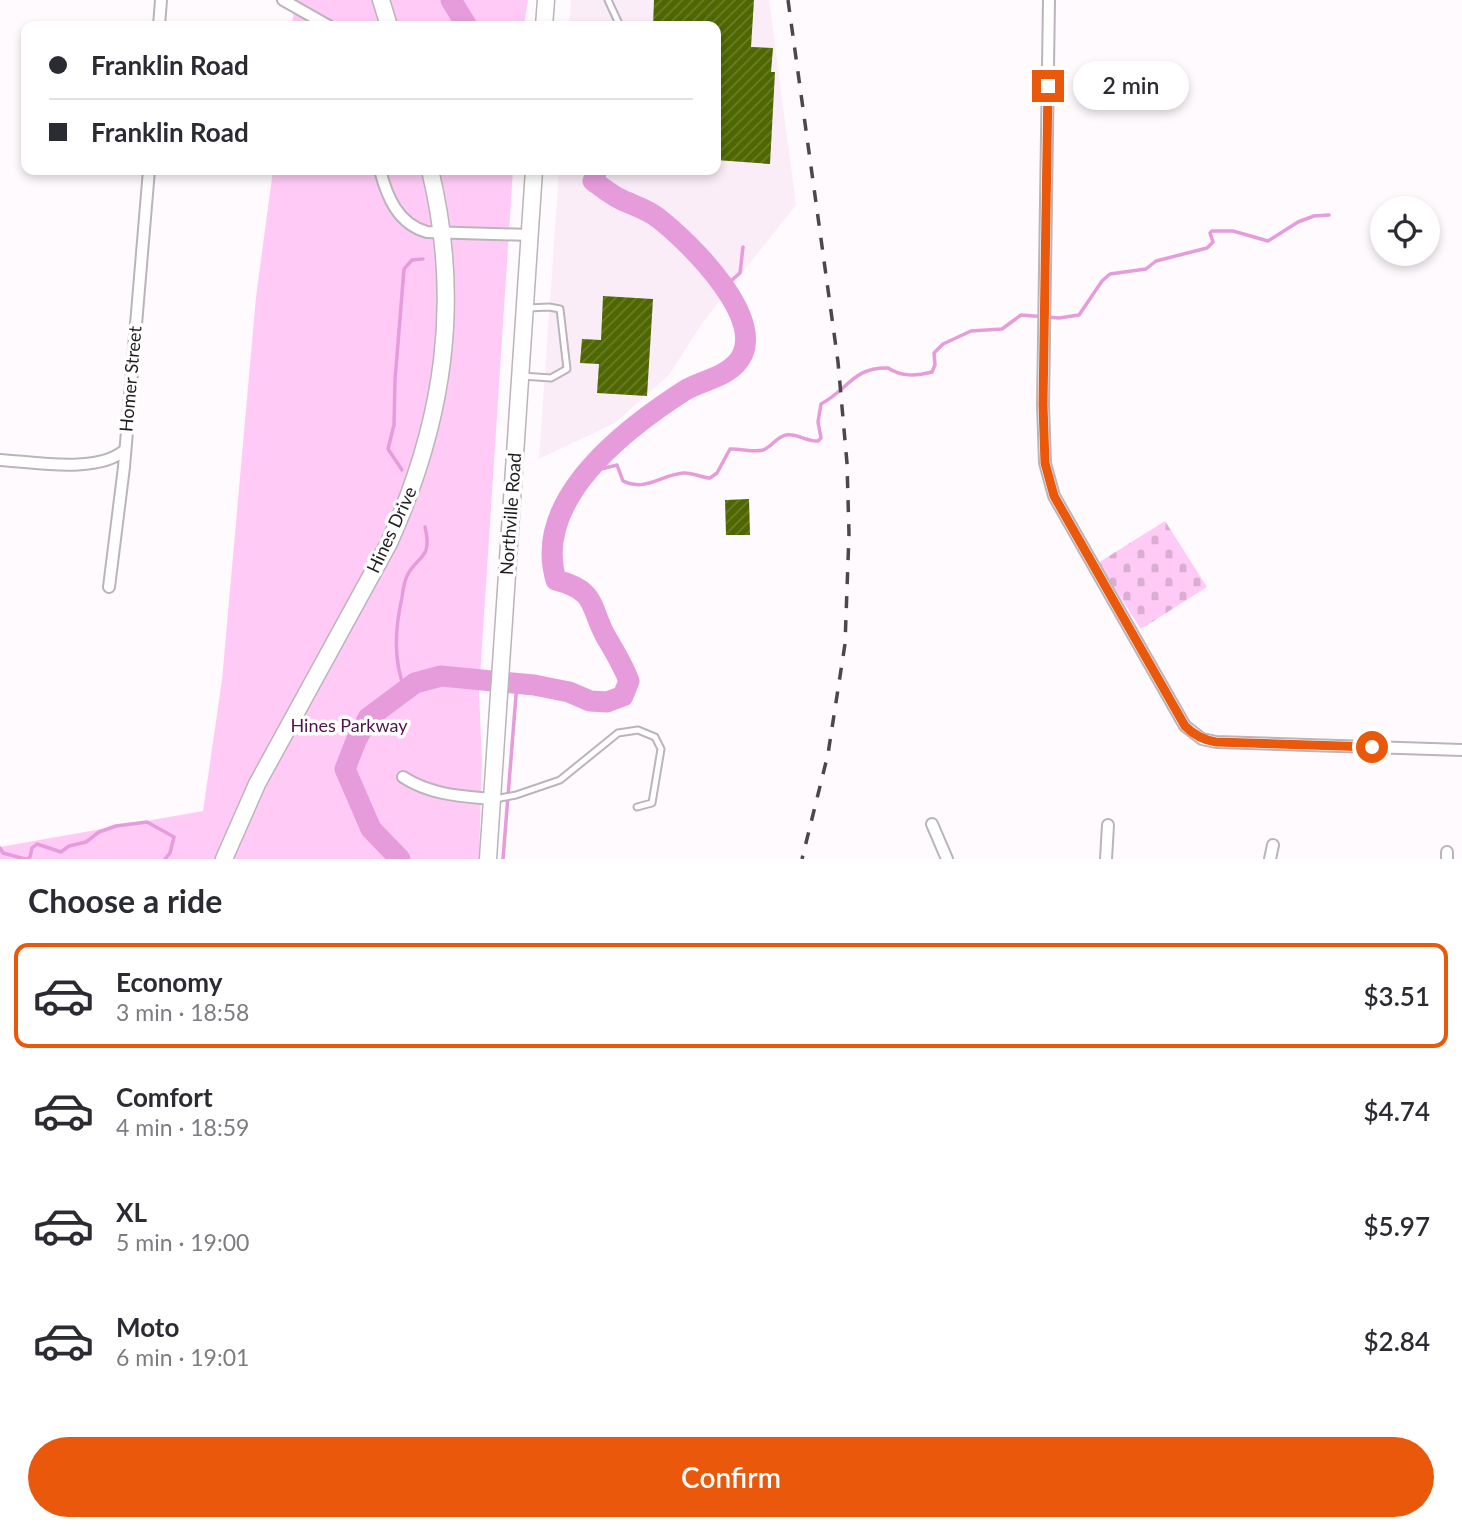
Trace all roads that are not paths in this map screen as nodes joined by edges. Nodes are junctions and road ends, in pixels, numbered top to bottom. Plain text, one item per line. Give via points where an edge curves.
1 (161, 0) edge
2 (282, 0) edge
3 (381, 0) edge
4 (546, 0) edge
5 (608, 0) edge
6 (1049, 0) edge
7 (159, 21) edge
8 (320, 21) edge
9 (387, 21) edge
10 (544, 21) edge
11 (618, 21) edge
12 (149, 175) edge
13 (381, 175) edge
14 (431, 175) edge
15 (534, 175) edge
16 (443, 232) junction
17 (530, 235) junction
18 (525, 309) junction
19 (520, 376) junction
20 (125, 450) junction
21 (0, 460) edge
22 (109, 587) dead end
23 (1462, 750) edge
24 (403, 777) dead end
25 (492, 799) junction
26 (637, 807) dead end
27 (932, 824) dead end
28 (1108, 825) dead end
29 (1273, 845) dead end
30 (224, 859) edge
31 (488, 859) edge
32 (947, 859) edge
33 (1106, 859) edge
34 (1270, 859) edge

1 - 7 street
2 - 8 street
3 - 9 street
4 - 10 street
5 - 11 lane
6 - 23 street via 1043,322 1045,463 1050,487 1185,726 1202,739
12 - 20 street, Homer Street
13 - 16 street via 402,217 418,230
14 - 16 street, Hines Drive
15 - 17 street, Northville Road
16 - 17 street
16 - 30 street, Hines Drive via 447,290 444,349 436,408 419,470 389,543 257,784
17 - 18 street, Northville Road
18 - 19 street, Northville Road
18 - 19 lane via 560,309 567,369 551,378
19 - 25 street, Northville Road
20 - 21 street via 115,459 76,465
20 - 22 street, Homer Street
24 - 25 street via 433,792
25 - 26 lane via 560,780 618,733 638,730 655,737 661,750 652,803
25 - 31 street, Northville Road
27 - 32 street
28 - 33 street
29 - 34 street

